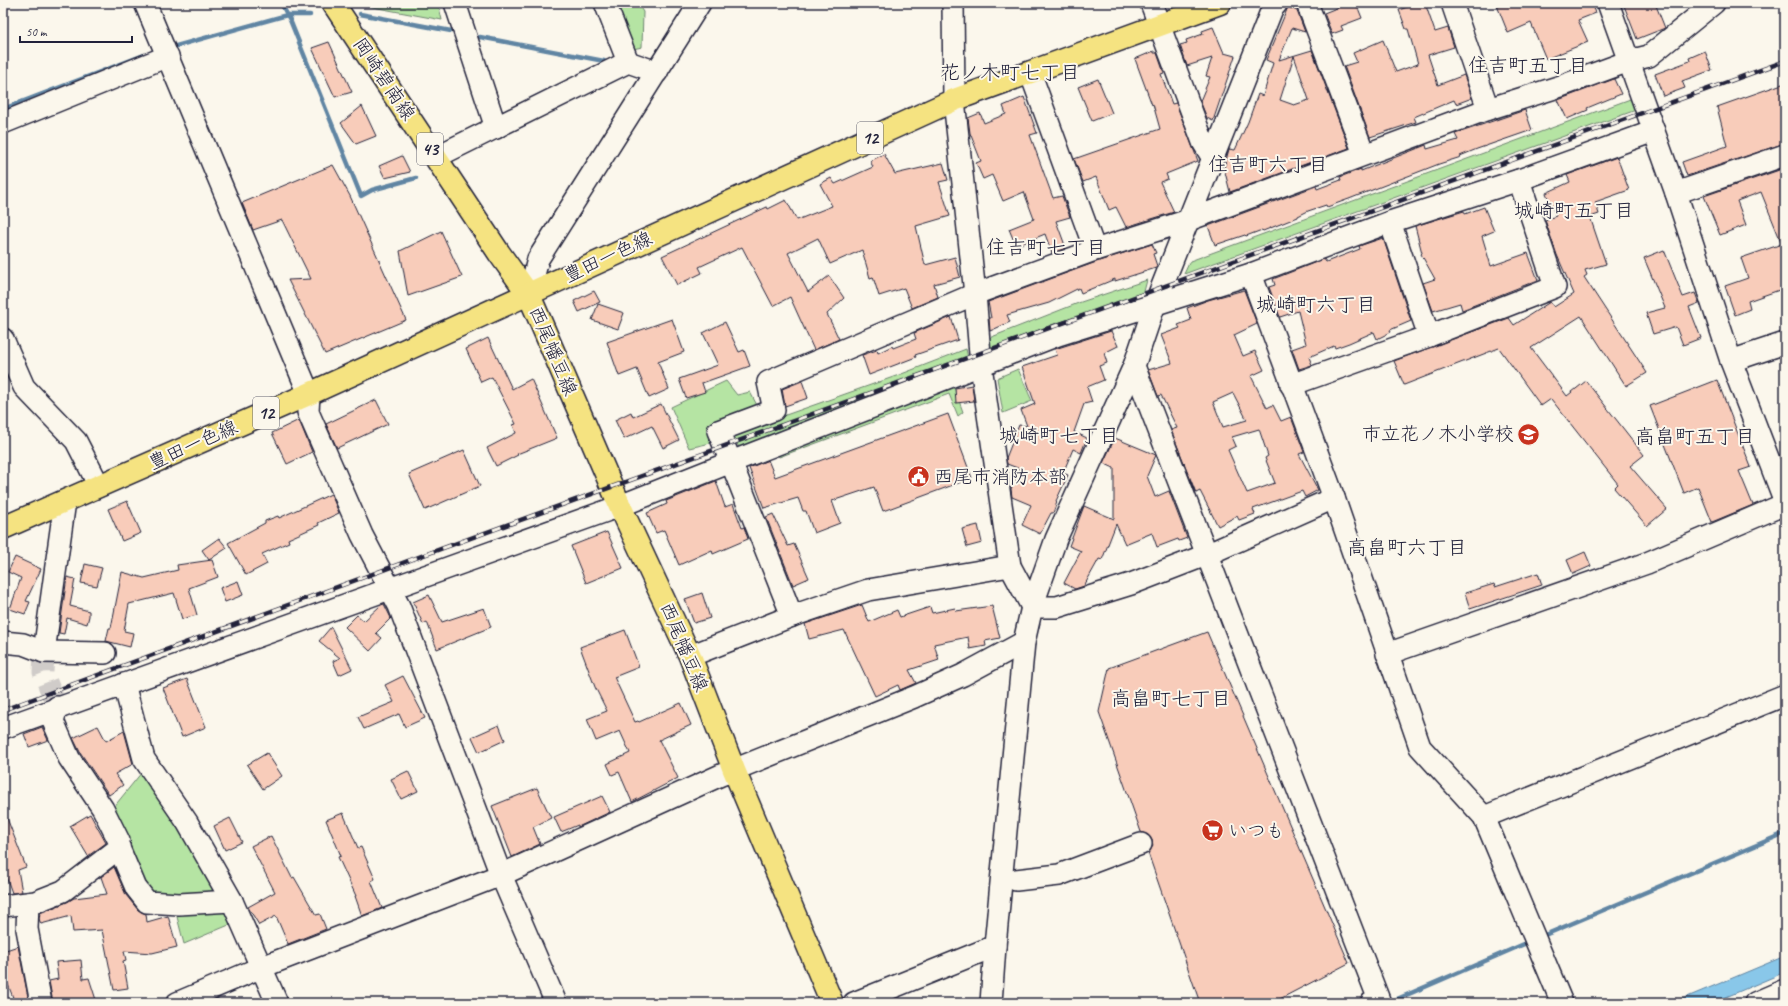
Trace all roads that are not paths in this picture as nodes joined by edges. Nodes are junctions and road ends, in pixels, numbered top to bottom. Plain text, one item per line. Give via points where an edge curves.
1 (145, 3) edge
2 (333, 3) edge
3 (455, 3) edge
4 (605, 3) edge
5 (700, 3) edge
6 (953, 3) edge
7 (1151, 3) edge
8 (1220, 3) edge
9 (1276, 3) edge
10 (1307, 3) edge
11 (1452, 3) edge
12 (1608, 3) edge
13 (1714, 3) edge
14 (1159, 25) junction
15 (168, 56) junction
16 (628, 62) junction
17 (1629, 62) junction
18 (657, 72) junction
19 (1030, 72) junction
20 (954, 100) junction
21 (1488, 108) junction
22 (3, 123) edge
23 (496, 128) junction
24 (1654, 131) junction
25 (1364, 154) junction
26 (1785, 155) edge
27 (436, 157) junction
28 (1212, 157) junction
29 (1519, 180) junction
30 (1676, 193) junction
31 (1189, 220) junction
32 (1390, 222) junction
33 (1095, 250) junction
34 (1251, 274) junction
35 (975, 294) junction
36 (529, 295) junction
37 (1155, 304) junction
38 (1429, 336) junction
39 (3, 339) edge
40 (1785, 343) edge
41 (1731, 361) junction
42 (981, 366) junction
43 (1134, 366) junction
44 (1291, 385) junction
45 (310, 394) junction
46 (731, 462) junction
47 (99, 486) junction
48 (1334, 498) junction
49 (65, 501) junction
50 (1785, 503) edge
51 (620, 506) junction
52 (3, 528) edge
53 (1206, 555) junction
54 (1010, 566) junction
55 (391, 588) junction
56 (1032, 607) junction
57 (792, 616) junction
58 (3, 642) edge
59 (1024, 642) junction
60 (44, 652) junction
61 (104, 653) dead end
62 (1387, 654) junction
63 (690, 656) junction
64 (124, 684) junction
65 (1785, 695) edge
66 (57, 707) junction
67 (3, 728) edge
68 (734, 770) junction
69 (1484, 817) junction
70 (1141, 844) dead end
71 (119, 848) junction
72 (501, 875) junction
73 (1016, 880) dead end
74 (232, 901) junction
75 (28, 903) junction
76 (3, 906) edge
77 (995, 946) junction
78 (262, 967) junction
79 (1785, 990) edge
80 (41, 1003) edge
81 (177, 1003) edge
82 (277, 1003) edge
83 (556, 1003) edge
84 (832, 1003) edge
85 (854, 1003) edge
86 (991, 1003) edge
87 (1371, 1003) edge
88 (1562, 1003) edge
89 (1755, 1003) edge

1 - 15 street
2 - 27 main road, 岡崎碧南線 / 43
3 - 23 street
4 - 16 street
5 - 18 street
6 - 20 street
7 - 14 street
8 - 14 main road, 豊田一色線 / 12
9 - 28 street
10 - 25 street
11 - 21 street
12 - 17 street
13 - 17 street via 1649,56
14 - 19 main road, 豊田一色線 / 12
14 - 28 street via 1203,142
15 - 22 street
15 - 45 street
16 - 18 street
16 - 23 street
17 - 21 street
17 - 24 street
18 - 36 street via 538,259
19 - 20 main road, 豊田一色線 / 12
19 - 33 street
20 - 35 street
20 - 36 main road, 豊田一色線 / 12
21 - 25 street
23 - 27 street
24 - 29 street
24 - 30 street
25 - 31 street
26 - 30 street
27 - 36 main road, 岡崎碧南線 / 43
28 - 31 street
29 - 32 street
29 - 38 street via 1555,287
30 - 41 street
31 - 33 street
31 - 37 street
32 - 34 street
32 - 38 street
33 - 35 street
34 - 37 street
34 - 44 street
35 - 42 street
35 - 46 street via 768,382 774,410 718,431
36 - 45 main road, 豊田一色線 / 12
36 - 51 main road, 西尾幡豆線
37 - 42 street via 1058,335
37 - 43 street
38 - 44 street
39 - 47 street via 24,387 76,441
40 - 41 street
41 - 50 street
42 - 46 street
42 - 54 street
43 - 53 street
43 - 56 street via 1056,539
44 - 48 street
45 - 47 main road, 豊田一色線 / 12
45 - 55 street via 308,412 362,535
46 - 51 street
46 - 57 street
47 - 49 main road, 豊田一色線 / 12
48 - 53 street
48 - 62 street
49 - 52 main road, 豊田一色線 / 12
49 - 60 street
50 - 62 street via 1647,564
51 - 55 street
51 - 63 main road, 西尾幡豆線
53 - 56 street via 1131,584 1057,607
53 - 87 street via 1379,1000
54 - 56 street
54 - 57 street via 868,590
55 - 64 street
55 - 72 street
56 - 59 street
57 - 63 street
58 - 60 street via 23,644
59 - 68 street via 963,675 914,697
59 - 77 street
60 - 61 street
62 - 69 street via 1420,747
63 - 68 main road, 西尾幡豆線
64 - 66 street
64 - 74 street via 144,759 188,822
65 - 69 street
66 - 67 street
66 - 71 street via 53,721 69,758 103,808
68 - 72 street
68 - 84 main road, 西尾幡豆線
69 - 88 street
70 - 73 street via 1059,874
71 - 74 street via 136,888 147,902 178,904
71 - 75 street via 63,891
72 - 78 street
72 - 83 street
74 - 78 street
75 - 76 street
75 - 80 street via 27,929
77 - 85 street
77 - 86 street
78 - 81 street
78 - 82 street
79 - 89 street

